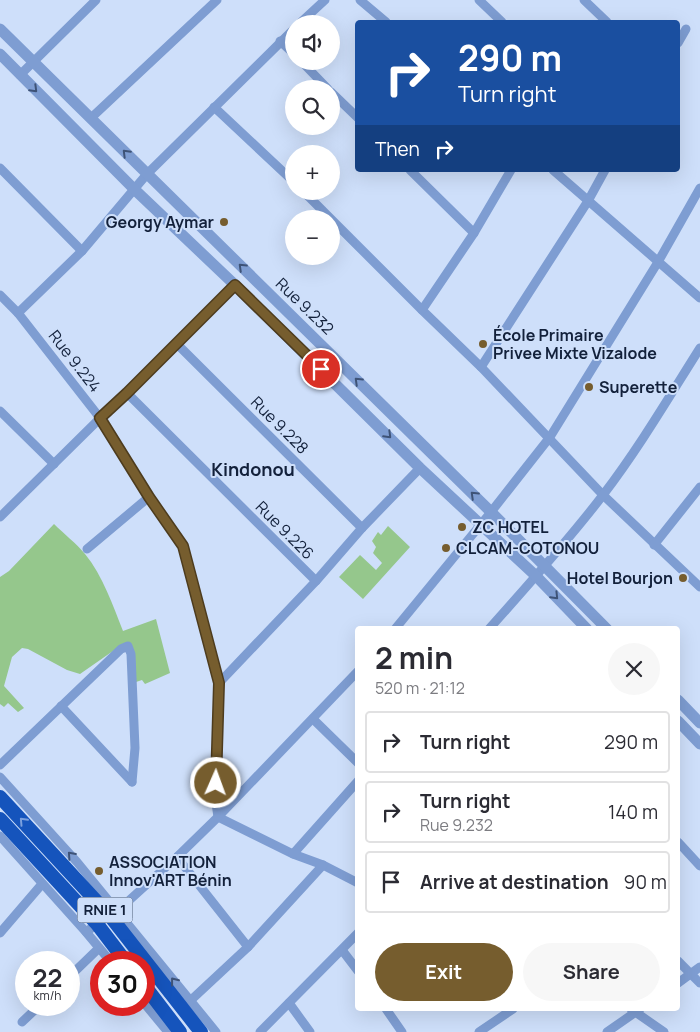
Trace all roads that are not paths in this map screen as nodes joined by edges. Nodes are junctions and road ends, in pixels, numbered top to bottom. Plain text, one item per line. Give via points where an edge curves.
1 (96, 0) edge
2 (217, 0) edge
3 (325, 0) edge
4 (360, 0) edge
5 (479, 0) edge
6 (584, 0) edge
7 (309, 15) edge
8 (384, 20) edge
9 (500, 20) edge
10 (604, 20) edge
11 (0, 29) edge
12 (686, 29) dead end
13 (285, 37) edge
14 (680, 40) edge
15 (280, 41) junction
16 (285, 46) edge
17 (0, 54) edge
18 (33, 62) junction
19 (310, 70) edge
20 (20, 75) junction
21 (319, 80) edge
22 (340, 101) edge
23 (214, 107) junction
24 (355, 115) edge
25 (91, 118) junction
26 (0, 168) edge
27 (412, 172) edge
28 (510, 172) edge
29 (555, 172) edge
30 (604, 172) edge
31 (147, 174) junction
32 (285, 174) edge
33 (700, 188) edge
34 (134, 189) junction
35 (312, 200) edge
36 (588, 201) junction
37 (474, 233) junction
38 (82, 251) junction
39 (658, 262) junction
40 (235, 285) junction
41 (0, 295) edge
42 (700, 298) edge
43 (422, 310) junction
44 (18, 313) junction
45 (176, 343) junction
46 (700, 348) edge
47 (481, 367) junction
48 (127, 393) junction
49 (0, 411) edge
50 (100, 418) junction
51 (550, 437) junction
52 (54, 464) junction
53 (420, 468) junction
54 (700, 486) edge
55 (604, 495) junction
56 (149, 497) junction
57 (491, 512) junction
58 (0, 517) edge
59 (481, 525) junction
60 (362, 528) junction
61 (654, 545) junction
62 (87, 548) dead end
63 (545, 567) junction
64 (536, 576) junction
65 (316, 581) junction
66 (700, 587) edge
67 (397, 626) edge
68 (493, 626) edge
69 (584, 626) edge
70 (603, 626) edge
71 (355, 674) edge
72 (219, 683) junction
73 (680, 702) edge
74 (61, 706) junction
75 (313, 719) junction
76 (680, 723) edge
77 (700, 723) edge
78 (700, 744) edge
79 (355, 761) edge
80 (0, 765) edge
81 (0, 777) edge
82 (355, 784) edge
83 (0, 797) edge
84 (218, 817) junction
85 (0, 819) edge
86 (0, 836) edge
87 (680, 844) edge
88 (293, 854) junction
89 (177, 857) junction
90 (323, 866) junction
91 (700, 866) edge
92 (355, 882) edge
93 (42, 884) junction
94 (113, 913) junction
95 (91, 928) junction
96 (0, 933) edge
97 (355, 936) edge
98 (248, 947) junction
99 (99, 948) junction
100 (342, 950) junction
101 (102, 951) edge
102 (115, 951) edge
103 (680, 963) edge
104 (80, 966) edge
105 (355, 967) edge
106 (700, 968) edge
107 (691, 974) junction
108 (680, 982) edge
109 (700, 983) edge
110 (155, 999) edge
111 (190, 1001) junction
112 (289, 1003) junction
113 (387, 1011) edge
114 (511, 1011) edge
115 (635, 1011) edge
116 (637, 1011) edge
117 (28, 1016) edge
118 (155, 1016) edge
119 (22, 1022) dead end
120 (168, 1032) edge
121 (180, 1032) edge
122 (201, 1032) edge
123 (216, 1032) edge
124 (260, 1032) edge
125 (310, 1032) edge
126 (402, 1032) edge
127 (479, 1032) edge
128 (607, 1032) edge
129 (664, 1032) edge

1 - 18 street
2 - 25 street
3 - 7 street
4 - 8 street
5 - 9 street
6 - 10 street
11 - 18 street, Rue 9.232
12 - 14 street
13 - 15 street
15 - 16 street
15 - 23 street
17 - 20 street, Rue 9.232
18 - 20 street
18 - 25 street, Rue 9.232
19 - 21 street
20 -> 34 street, Rue 9.232
22 - 24 street
23 - 31 street
23 - 32 street
31 -> 25 street, Rue 9.232
26 - 38 street
27 - 37 street
28 - 37 street
29 - 36 street
30 - 36 street
31 - 34 street
57 -> 31 street, Rue 9.232
33 - 39 street
34 - 38 street
34 - 40 street, Rue 9.232
35 - 43 street
36 - 39 street
36 - 47 street
37 - 43 street
38 - 44 street
39 - 42 street
39 - 51 street
40 - 45 street
40 -> 53 street, Rue 9.232
41 - 44 street, Rue 9.224
43 - 47 street
44 - 50 street, Rue 9.224
45 - 48 street
45 - 60 street, Rue 9.228
46 - 55 street
47 - 51 street
48 - 50 street
48 - 65 street, Rue 9.226
49 - 52 street
50 - 52 street
50 - 56 street, Rue 9.224
51 - 55 street
51 - 57 street
52 - 58 street
53 - 59 street, Rue 9.232
53 - 60 street
54 - 61 street
55 - 61 street
55 - 63 street
56 - 62 street
56 - 72 street, Rue 9.224 via 183,546
57 - 59 street
57 - 63 street, Rue 9.232
59 - 64 street, Rue 9.232
59 - 67 street
60 - 65 street
61 - 66 street
63 - 64 street
63 - 70 street, Rue 9.232
64 - 68 street
64 -> 69 street, Rue 9.232
65 - 72 street
71 - 75 street
72 - 84 street, Rue 9.224
73 - 77 street
74 - 74 street via 106,754 132,782 135,748 128,646
74 - 80 street
75 - 79 street
75 - 84 street
76 - 78 street
94 -> 81 street via 77,862
82 - 88 street
94 -> 83 highway, RNIE 1
84 - 88 street
84 - 89 street
85 - 95 highway, RNIE 1
86 - 93 street
87 - 91 street
88 - 90 street
89 - 94 street
89 - 98 street
90 - 92 street
90 - 98 street
93 - 95 street
93 - 96 street
94 - 95 street
111 -> 94 street
94 - 122 highway, RNIE 1
95 - 99 street
95 - 102 highway, RNIE 1
97 - 100 street
98 - 111 street
99 - 101 street
99 - 104 street
100 - 105 street
100 - 112 street
103 - 107 street
106 - 107 street
107 - 108 street
107 - 109 street
110 - 121 highway
111 - 123 street
112 - 124 street
112 - 125 street
113 - 126 street
114 - 127 street
115 - 128 street
116 - 129 street
117 - 119 street
118 - 120 street

